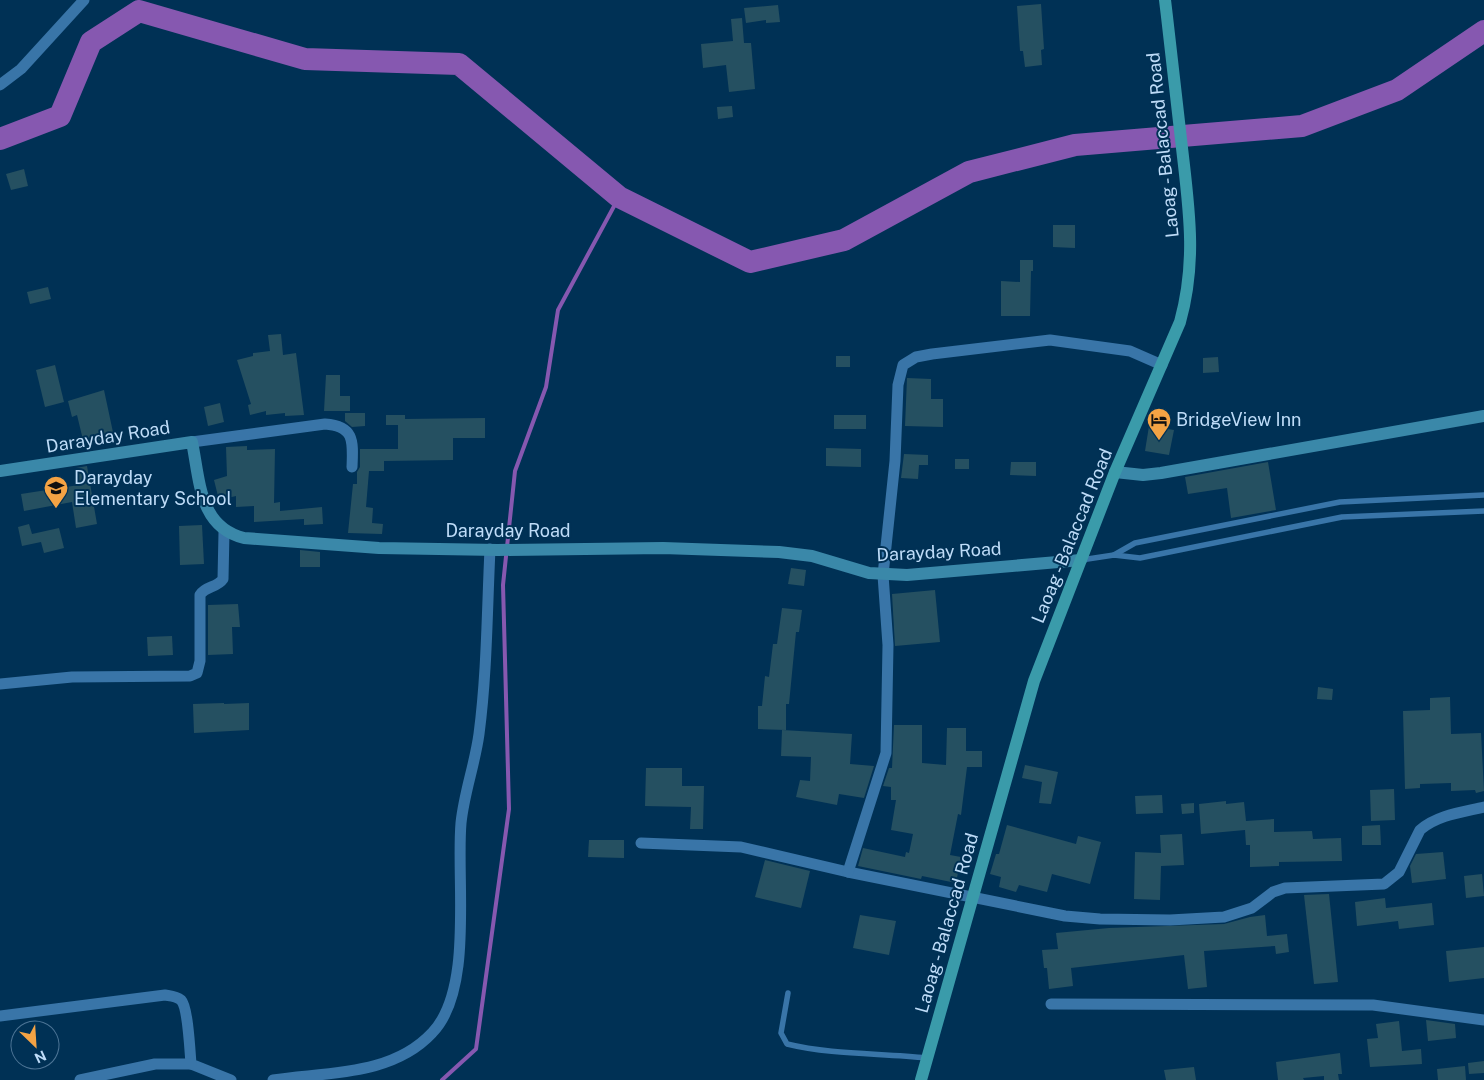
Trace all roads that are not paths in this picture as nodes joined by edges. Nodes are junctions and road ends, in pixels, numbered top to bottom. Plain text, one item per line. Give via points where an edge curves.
1 (84, 0) edge
2 (1165, 0) edge
3 (0, 85) edge
4 (1162, 365) junction
5 (1484, 416) edge
6 (192, 442) junction
7 (352, 467) dead end
8 (0, 471) edge
9 (1116, 472) junction
10 (1484, 496) edge
11 (1484, 511) edge
12 (224, 532) junction
13 (494, 550) junction
14 (1114, 556) junction
15 (1081, 560) junction
16 (883, 575) junction
17 (0, 684) edge
18 (1484, 807) edge
19 (641, 843) dead end
20 (848, 872) junction
21 (974, 896) junction
22 (788, 993) dead end
23 (1051, 1004) dead end
24 (0, 1016) edge
25 (1484, 1020) edge
26 (927, 1058) junction
27 (192, 1064) junction
28 (80, 1080) edge
29 (231, 1080) edge
30 (273, 1080) edge
31 (921, 1080) edge

1 - 3 street via 21,70
2 - 4 main road, Laoag - Balaccad Road via 1189,216 1191,274 1180,322
4 - 9 main road, Laoag - Balaccad Road
4 - 16 street via 1130,351 1050,340 932,354 907,361 898,385 895,461
5 - 9 street via 1161,473
6 - 7 street via 325,424 340,425 346,428 351,440
6 - 8 street, Darayday Road
6 - 12 street, Darayday Road via 208,510 214,523
9 - 15 main road, Laoag - Balaccad Road
10 - 14 lane via 1340,502 1135,542
11 - 14 lane via 1342,517 1140,558
12 - 13 street, Darayday Road via 244,538 379,548
12 - 17 street via 223,579 200,595 198,673 190,676 72,678
13 - 16 street, Darayday Road via 663,548 795,553
13 - 30 street via 482,712 463,808 460,931 448,1009 434,1032 414,1050 387,1064
14 - 15 lane
15 - 16 street, Darayday Road
15 - 21 main road, Laoag - Balaccad Road via 1034,681
16 - 20 street via 888,645 886,754
18 - 21 street via 1426,825 1420,830 1399,872 1384,884 1285,888 1273,892 1252,908 1224,917 1170,920 1081,918
19 - 20 street via 741,847
20 - 21 street
21 - 26 main road, Laoag - Balaccad Road
22 - 26 lane via 781,1033 786,1044 813,1050
23 - 25 street via 1373,1005
24 - 27 street via 174,996 185,1008
26 - 31 main road, Laoag - Balaccad Road
27 - 28 street via 155,1064
27 - 29 street

